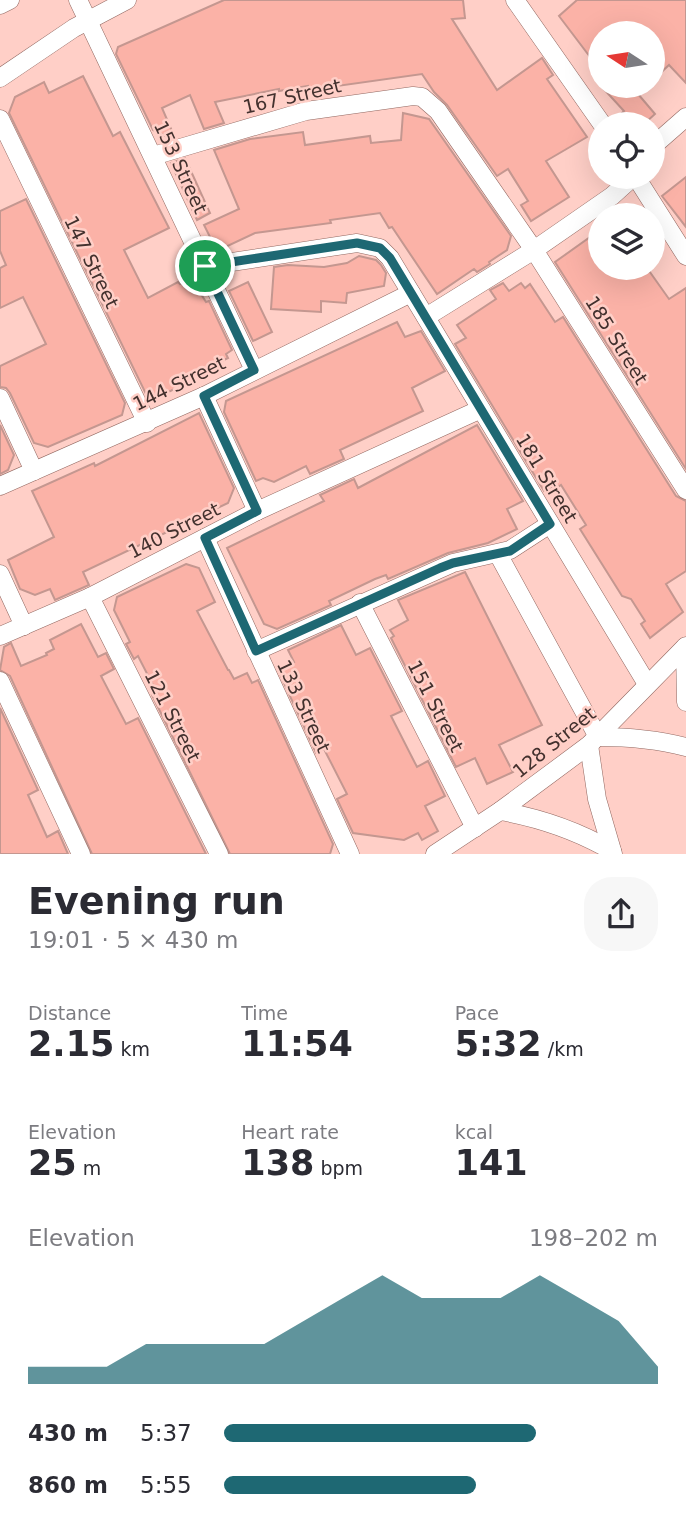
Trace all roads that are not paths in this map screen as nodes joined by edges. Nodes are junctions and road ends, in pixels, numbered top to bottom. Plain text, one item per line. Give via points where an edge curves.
1 (10, 0) edge
2 (78, 0) edge
3 (127, 0) edge
4 (514, 0) edge
5 (0, 5) edge
6 (88, 19) junction
7 (0, 78) edge
8 (438, 111) joint
9 (593, 112) edge
10 (686, 117) edge
11 (0, 119) edge
12 (665, 135) edge
13 (153, 156) junction
14 (620, 189) edge
15 (642, 189) edge
16 (534, 250) junction
17 (686, 256) edge
18 (205, 266) junction
19 (411, 293) junction
20 (426, 317) junction
21 (254, 370) junction
22 (204, 396) junction
23 (0, 398) edge
24 (481, 409) junction
25 (147, 423) junction
26 (34, 471) junction
27 (0, 486) edge
28 (686, 490) edge
29 (257, 511) junction
30 (550, 524) junction
31 (205, 538) junction
32 (498, 555) junction
33 (0, 574) edge
34 (90, 597) junction
35 (360, 603) junction
36 (24, 626) junction
37 (0, 636) edge
38 (685, 647) edge
39 (256, 651) junction
40 (0, 681) edge
41 (647, 684) junction
42 (686, 702) edge
43 (593, 741) junction
44 (686, 747) edge
45 (500, 811) junction
46 (475, 828) junction
47 (612, 852) edge
48 (81, 854) edge
49 (219, 854) edge
50 (350, 854) edge
51 (435, 854) edge

1 - 5 street
2 - 6 street, 153 Street
3 - 6 street
4 - 9 street
6 - 7 street
6 - 13 street, 153 Street
8 - 13 street, 167 Street via 422,97 413,96 306,111
8 - 16 street, 185 Street
10 - 12 street
11 - 25 street, 147 Street
13 - 18 street, 153 Street
14 - 16 street
15 - 17 street
16 - 20 street
16 - 28 street, 185 Street
18 - 19 street, 181 Street via 369,244 390,258
18 - 21 street, 153 Street
19 - 20 street, 181 Street
19 - 21 street, 144 Street
20 - 24 street, 181 Street
21 - 22 street, 144 Street
22 - 25 street, 144 Street
22 - 29 street
23 - 26 street
24 - 29 street, 140 Street
24 - 30 street, 181 Street
25 - 26 street, 144 Street
26 - 27 street, 144 Street
29 - 31 street, 140 Street
30 - 32 street
30 - 41 street, 181 Street
31 - 34 street, 140 Street
31 - 39 street, 133 Street
32 - 35 street via 453,563
32 - 43 street
33 - 36 street
34 - 36 street, 140 Street
34 - 49 street, 121 Street
35 - 39 street
35 - 46 street, 151 Street
36 - 37 street, 140 Street
38 - 41 street, 128 Street
38 - 42 street
39 - 50 street, 133 Street
40 - 48 street
41 - 43 street, 128 Street
43 - 44 street via 629,737
43 - 45 street, 128 Street
43 - 47 street via 597,799
45 - 46 street, 128 Street
45 - 47 street via 558,825
46 - 51 street, 128 Street

